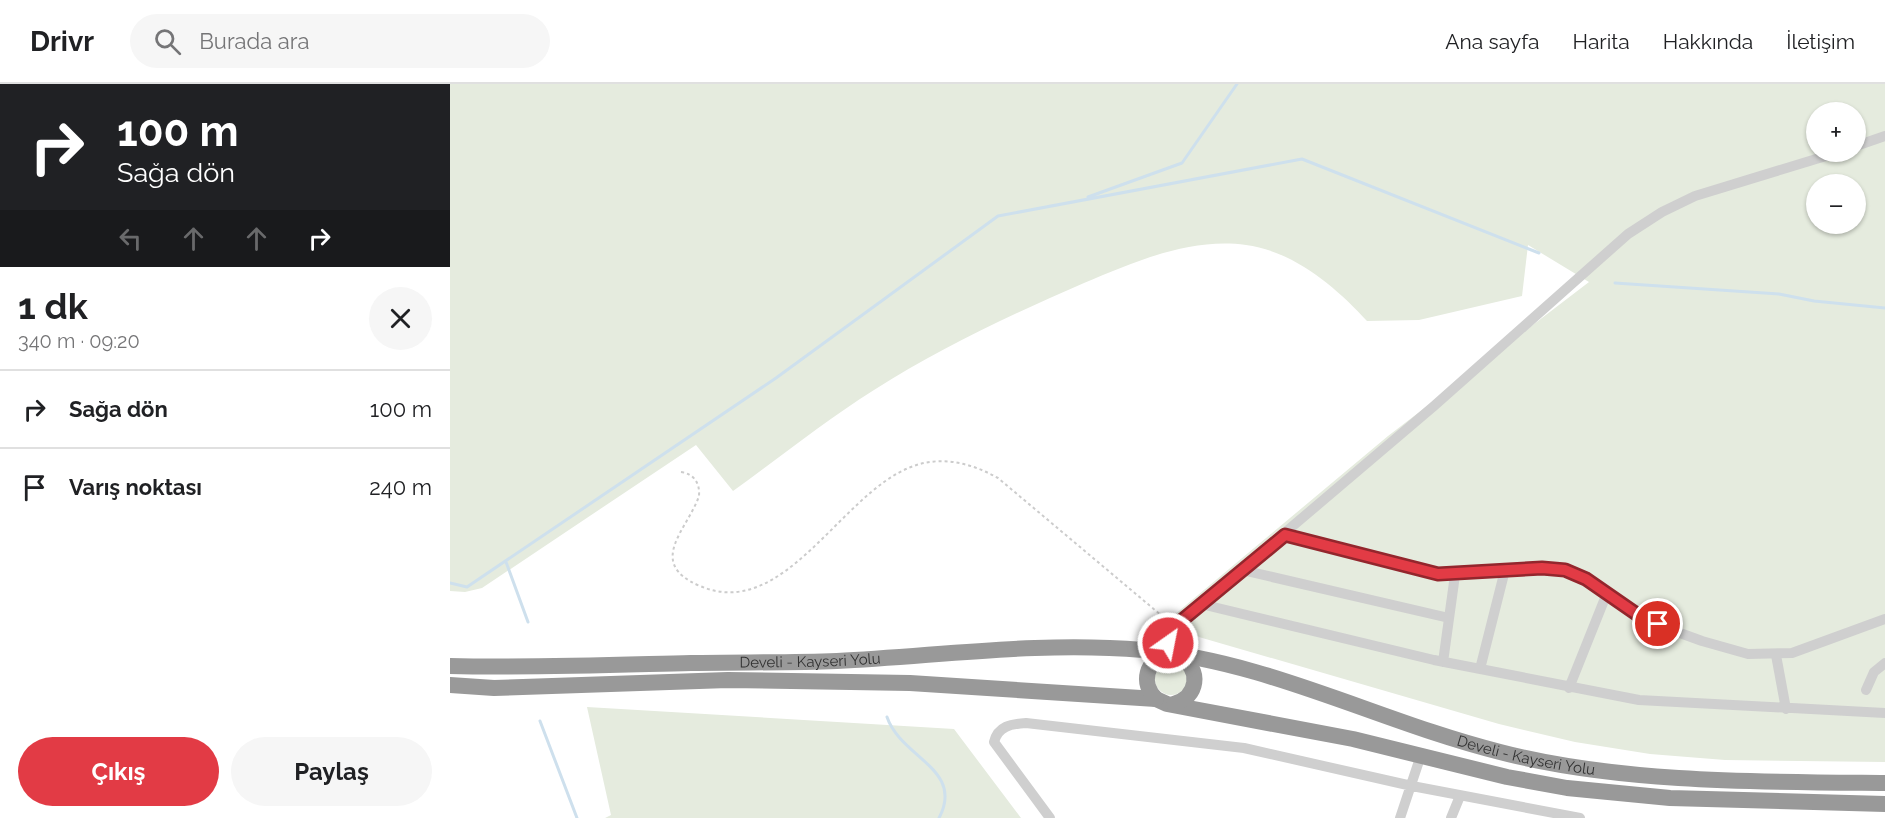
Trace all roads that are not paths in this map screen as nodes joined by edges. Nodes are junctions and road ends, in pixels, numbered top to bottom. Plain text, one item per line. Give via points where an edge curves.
1 (1885, 136) edge
2 (1866, 143) edge
3 (1811, 162) edge
4 (1285, 535) junction
5 (1242, 570) junction
6 (1505, 570) junction
7 (1455, 575) junction
8 (1607, 593) junction
9 (1202, 604) junction
10 (1449, 618) junction
11 (1885, 619) edge
12 (1776, 655) junction
13 (1174, 656) junction
14 (1443, 662) junction
15 (1885, 663) edge
16 (450, 666) edge
17 (1480, 669) junction
18 (450, 685) edge
19 (1569, 688) junction
20 (1866, 690) dead end
21 (1156, 699) junction
22 (1174, 704) junction
23 (1786, 709) junction
24 (1885, 713) edge
25 (1421, 755) junction
26 (1885, 783) edge
27 (1412, 786) junction
28 (1460, 796) junction
29 (1885, 804) edge
30 (1537, 815) edge
31 (1050, 818) edge
32 (1400, 818) edge
33 (1451, 818) edge
34 (1577, 818) edge

1 - 2 street
3 - 4 street via 1704,193 1646,222 1610,249
4 - 5 street
4 - 7 street via 1428,573
5 - 9 street
5 - 10 street
6 - 7 street
6 - 8 street via 1565,570
6 - 17 street
7 - 10 street
8 - 12 street via 1638,615 1678,633 1737,652
8 - 19 street
9 - 13 street via 1175,626 1168,643
9 - 14 street
10 - 14 street
11 - 12 street via 1792,653
12 - 23 street
13 - 16 highway, Develi - Kayseri Yolu via 1057,645 836,661 541,668
13 - 21 highway via 1156,660 1148,670 1146,683
13 - 22 highway via 1190,664 1195,683 1186,699
13 - 26 highway, Develi - Kayseri Yolu via 1275,677 1439,735 1534,760 1633,773 1783,782
14 - 17 street
15 - 20 street via 1874,672
17 - 19 street
18 - 21 highway, Develi - Kayseri Yolu via 494,688 728,680 920,684
19 - 23 street via 1639,700
21 - 22 highway, Develi - Kayseri Yolu
22 - 25 highway, Develi - Kayseri Yolu
23 - 24 street
25 - 27 street
25 - 29 highway, Develi - Kayseri Yolu via 1516,779 1598,792
27 - 28 street
27 - 31 street via 1244,748 1026,723 1006,726 994,742
27 - 32 street
28 - 30 street
28 - 33 street
30 - 34 street

